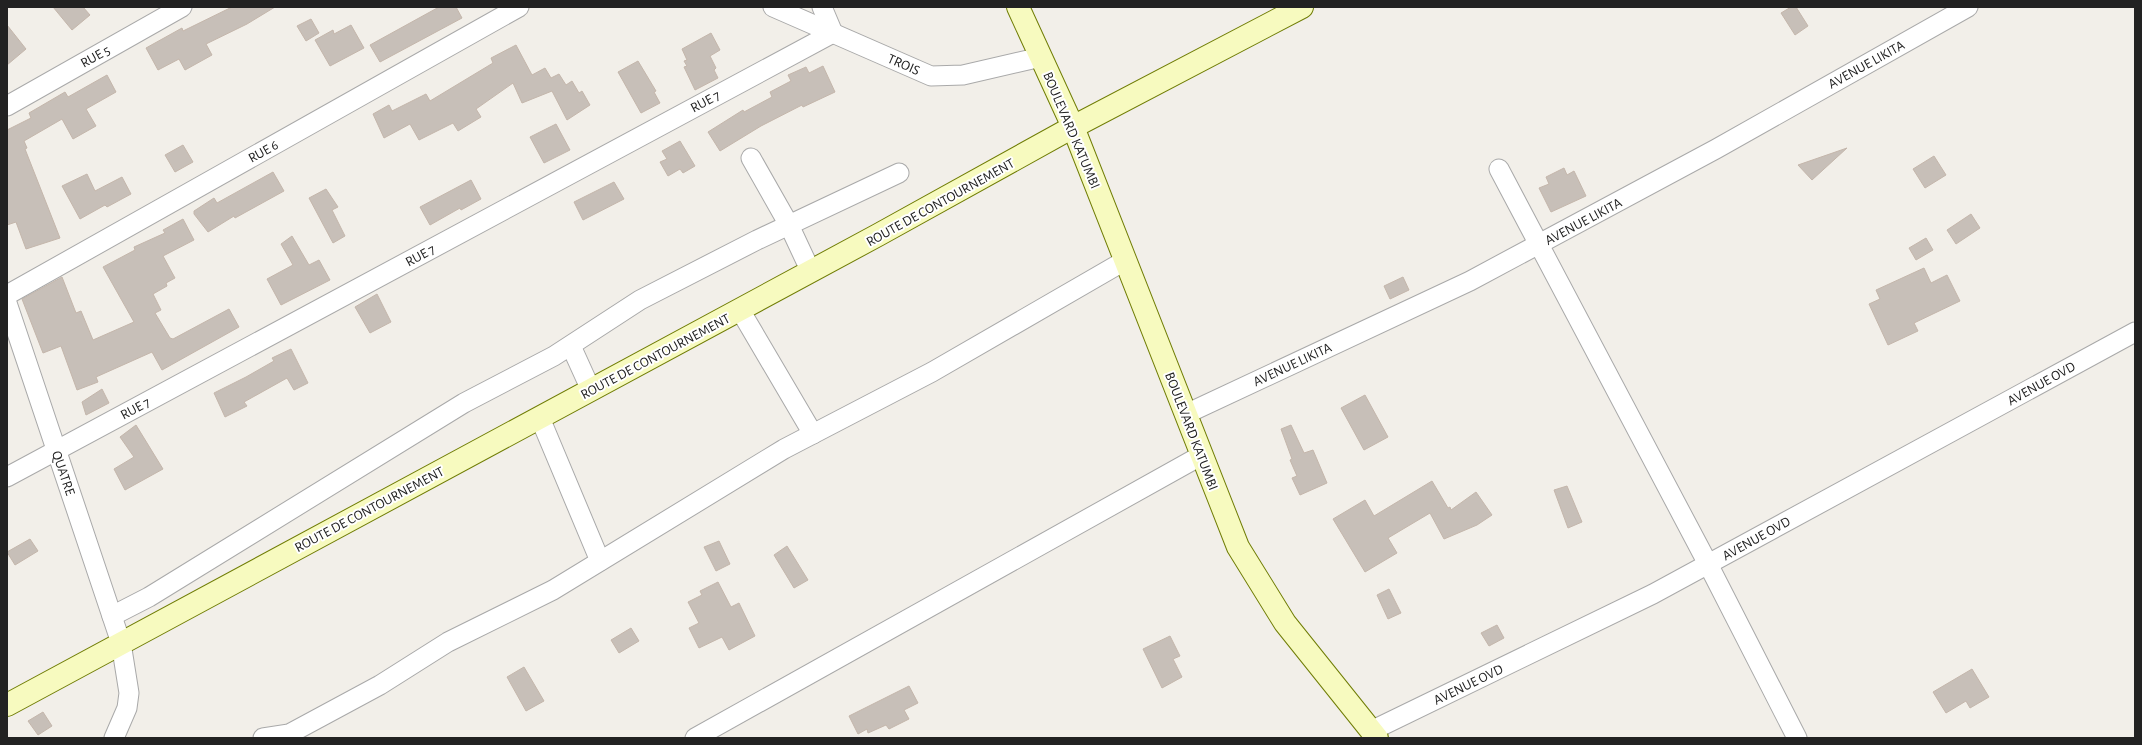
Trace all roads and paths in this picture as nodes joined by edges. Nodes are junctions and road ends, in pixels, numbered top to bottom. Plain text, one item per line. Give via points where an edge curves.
1 (182, 7) edge
2 (519, 7) edge
3 (774, 7) edge
4 (822, 7) edge
5 (1018, 7) edge
6 (1302, 7) edge
7 (1968, 7) edge
8 (833, 33) junction
9 (1041, 57) junction
10 (7, 106) edge
11 (1073, 127) junction
12 (751, 158) dead end
13 (1499, 169) dead end
14 (899, 173) dead end
15 (789, 225) junction
16 (1538, 244) junction
17 (1126, 260) junction
18 (811, 272) junction
19 (7, 295) edge
20 (7, 304) edge
21 (740, 310) junction
22 (2135, 332) edge
23 (571, 346) junction
24 (591, 390) junction
25 (1186, 414) junction
26 (540, 418) junction
27 (813, 434) junction
28 (56, 450) junction
29 (1202, 455) junction
30 (7, 477) edge
31 (600, 561) junction
32 (1708, 564) junction
33 (112, 616) junction
34 (121, 643) junction
35 (7, 705) edge
36 (1374, 735) edge
37 (114, 738) edge
38 (263, 738) edge
39 (695, 738) edge
40 (1797, 738) edge

1 - 10 street, RUE 5
2 - 19 street, RUE 6
3 - 8 street, TROIS
4 - 8 street
5 - 9 street, BOULEVARD KATUMBI
6 - 11 street, ROUTE DE CONTOURNEMENT
7 - 16 street, AVENUE LIKITA via 1716,149
8 - 9 street, TROIS via 931,76 963,75
8 - 28 street, RUE 7
9 - 11 street, BOULEVARD KATUMBI
11 - 17 street, BOULEVARD KATUMBI
11 - 18 street, ROUTE DE CONTOURNEMENT
12 - 15 street
13 - 16 street
14 - 15 street
15 - 18 street
15 - 23 street via 640,300
16 - 25 street, AVENUE LIKITA via 1470,281
16 - 32 street
17 - 25 street, BOULEVARD KATUMBI
17 - 27 street via 932,372
18 - 21 street, ROUTE DE CONTOURNEMENT
20 - 28 street, QUATRE
21 - 24 street, ROUTE DE CONTOURNEMENT
21 - 27 street
22 - 32 street, AVENUE OVD
23 - 24 street
23 - 33 street via 464,403 149,596
24 - 26 street, ROUTE DE CONTOURNEMENT
25 - 29 street, BOULEVARD KATUMBI
26 - 31 street
26 - 34 street, ROUTE DE CONTOURNEMENT
27 - 31 street
28 - 30 street, RUE 7
28 - 33 street, QUATRE
29 - 36 street, BOULEVARD KATUMBI via 1238,547 1258,583 1285,623
29 - 39 street
31 - 38 street via 553,590 448,642 380,685 289,734
32 - 36 street, AVENUE OVD
32 - 40 street
33 - 34 street, QUATRE
34 - 35 street, ROUTE DE CONTOURNEMENT
34 - 37 street, QUATRE via 129,692 127,708

